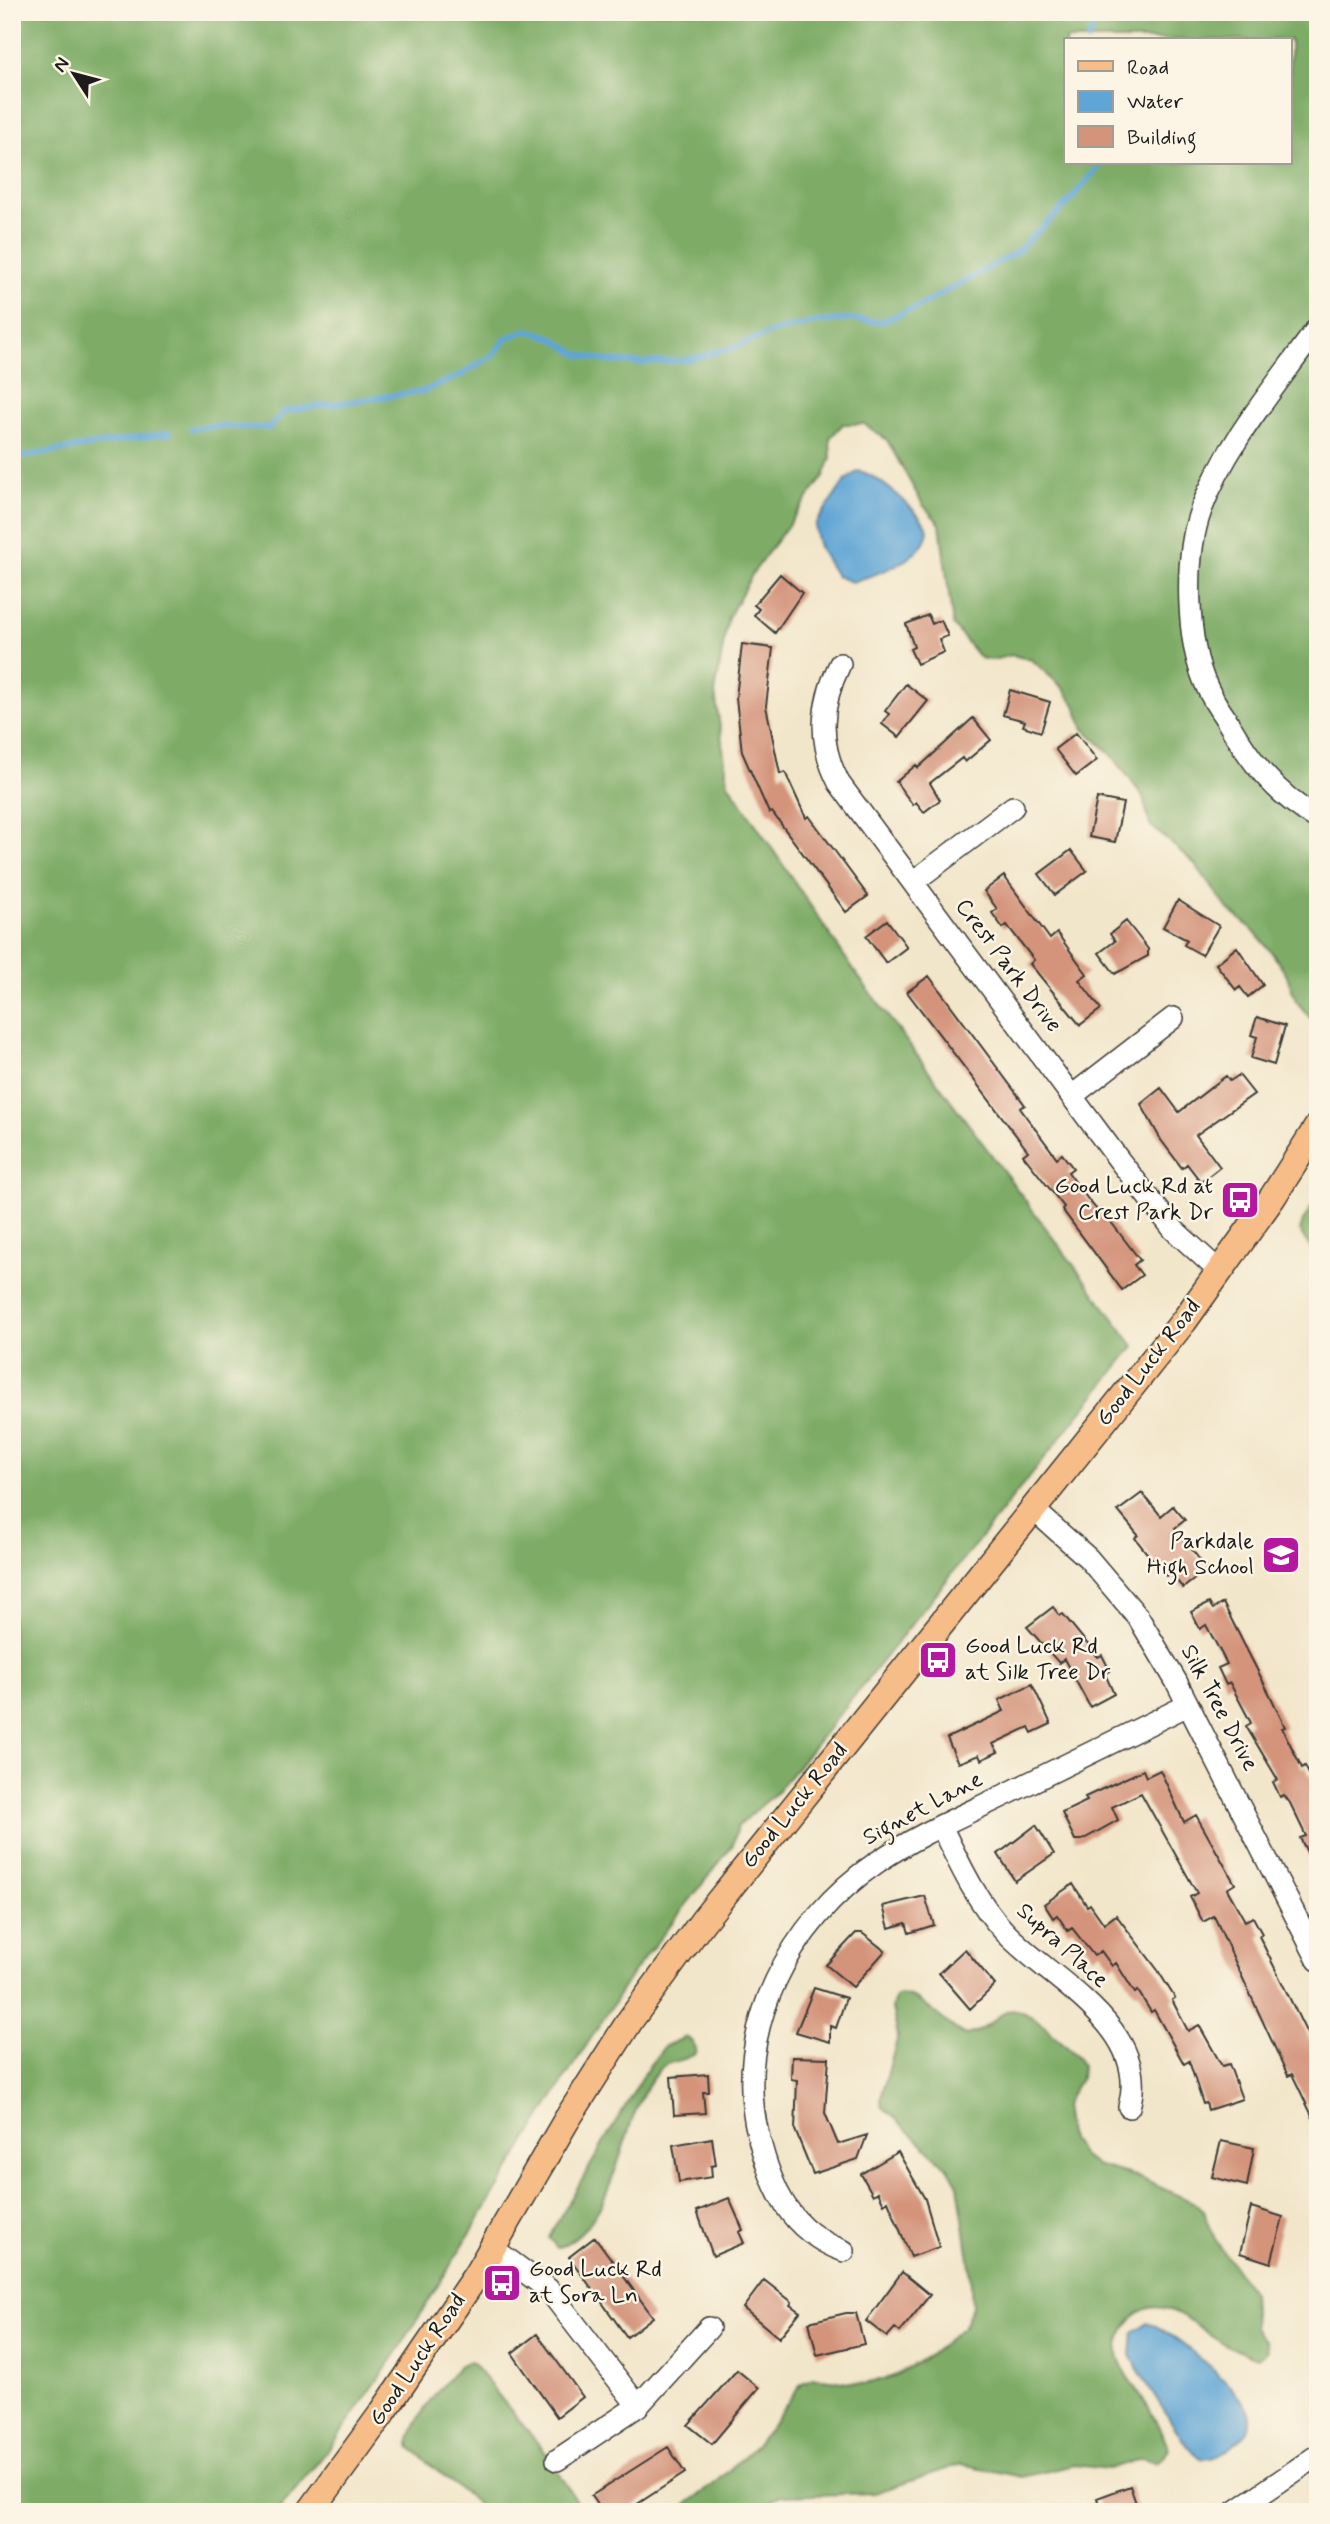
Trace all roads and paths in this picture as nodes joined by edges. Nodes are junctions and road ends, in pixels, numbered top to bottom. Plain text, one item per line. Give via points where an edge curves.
1 (1318, 327) edge
2 (839, 664) dead end
3 (1013, 807) dead end
4 (1318, 819) edge
5 (913, 882) junction
6 (1173, 1018) dead end
7 (1072, 1096) junction
8 (1318, 1126) edge
9 (1219, 1271) junction
10 (1033, 1509) junction
11 (1188, 1705) junction
12 (941, 1826) junction
13 (1318, 1960) edge
14 (1129, 2107) dead end
15 (491, 2247) junction
16 (844, 2251) dead end
17 (709, 2328) dead end
18 (638, 2406) junction
19 (1318, 2455) edge
20 (557, 2460) dead end
21 (310, 2512) edge
22 (1235, 2512) edge

1 - 4 street via 1226,457 1201,511 1190,557 1189,616 1206,685 1247,756 1293,804
2 - 5 street, Crest Park Drive via 823,719 831,767
3 - 5 street
5 - 7 street, Crest Park Drive
6 - 7 street
7 - 9 street, Crest Park Drive via 1174,1230
8 - 9 main road, Good Luck Road
9 - 10 main road, Good Luck Road via 1126,1396
10 - 11 street, Silk Tree Drive via 1115,1588 1158,1648
10 - 15 main road, Good Luck Road via 679,1953 631,2019
11 - 12 street, Signet Lane
11 - 13 street, Silk Tree Drive
12 - 14 street, Supra Place via 970,1885 1002,1930 1091,2007 1117,2038 1134,2078
12 - 16 street, Signet Lane via 875,1864 833,1900 778,1973 759,2030 752,2068 753,2099 771,2182 796,2223 811,2236
15 - 18 street via 548,2289
15 - 21 main road, Good Luck Road via 391,2401
17 - 18 street
18 - 20 street
19 - 22 street

